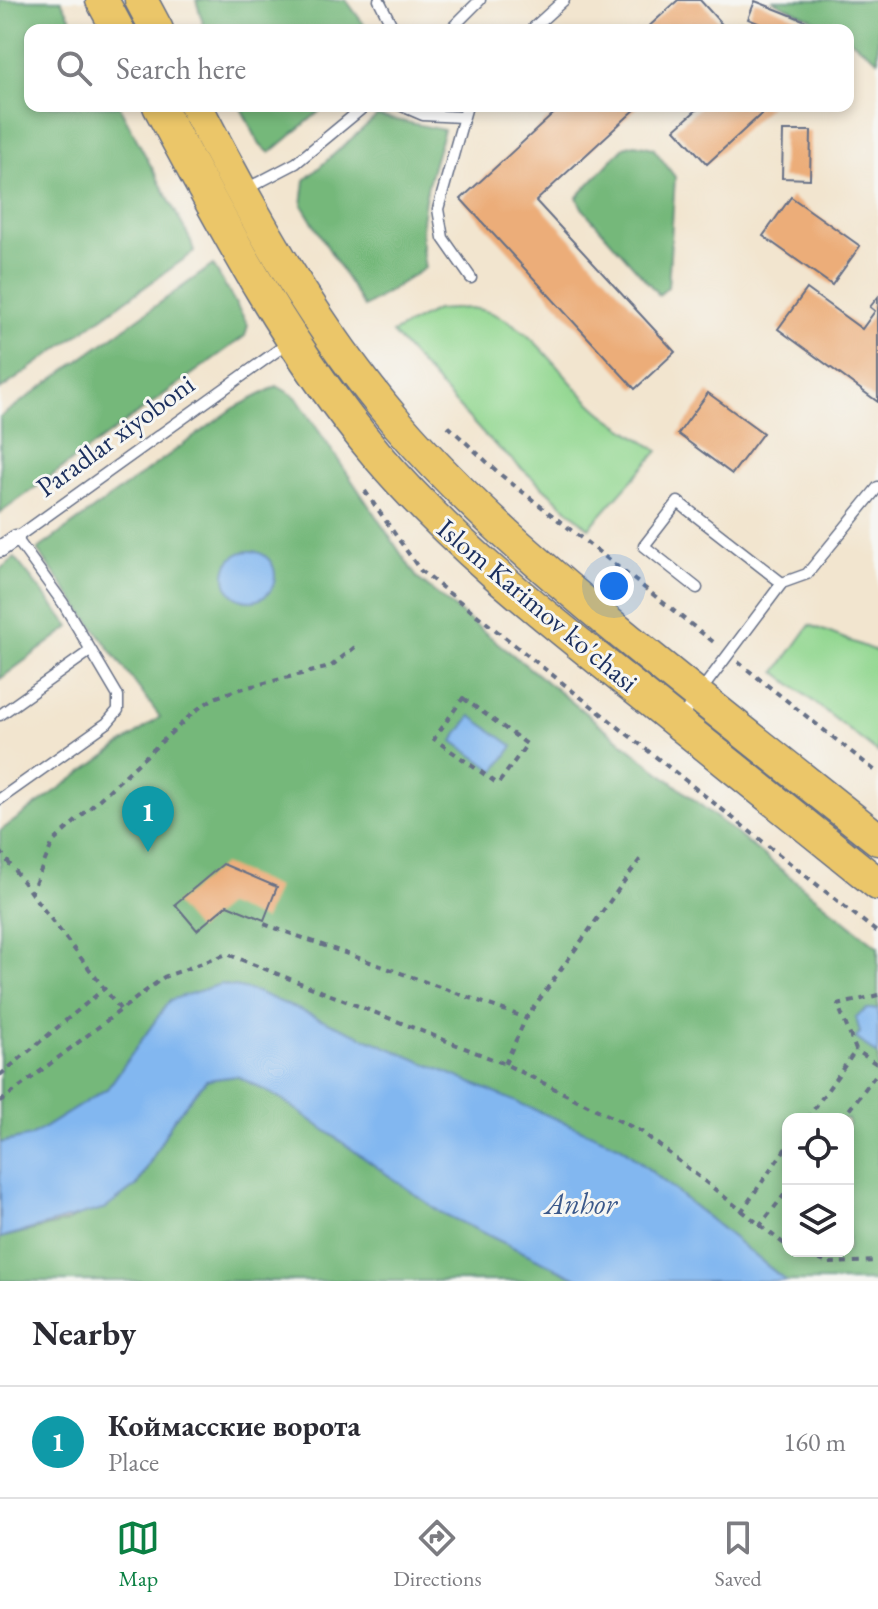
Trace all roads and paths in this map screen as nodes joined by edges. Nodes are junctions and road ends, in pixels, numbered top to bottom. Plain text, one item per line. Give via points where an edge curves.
1 (102, 0) edge
2 (379, 0) edge
3 (480, 0) edge
4 (564, 0) edge
5 (115, 24) edge
6 (391, 24) edge
7 (456, 24) edge
8 (538, 24) edge
9 (162, 112) edge
10 (199, 112) edge
11 (358, 112) edge
12 (416, 112) edge
13 (454, 112) edge
14 (464, 112) edge
15 (241, 192) junction
16 (471, 278) dead end
17 (319, 320) junction
18 (292, 339) junction
19 (448, 426) dead end
20 (878, 487) edge
21 (365, 491) dead end
22 (16, 538) junction
23 (0, 549) edge
24 (782, 583) junction
25 (697, 588) dead end
26 (355, 647) dead end
27 (90, 651) junction
28 (729, 654) junction
29 (698, 695) junction
30 (0, 715) edge
31 (449, 718) joint
32 (677, 722) junction
33 (878, 773) edge
34 (0, 799) edge
35 (878, 839) edge
36 (0, 851) edge
37 (641, 858) dead end
38 (878, 884) edge
39 (31, 893) junction
40 (264, 924) dead end
41 (878, 933) edge
42 (105, 988) junction
43 (878, 995) edge
44 (120, 1009) junction
45 (526, 1018) junction
46 (856, 1050) junction
47 (505, 1064) junction
48 (878, 1065) edge
49 (878, 1072) edge
50 (0, 1075) edge
51 (0, 1102) edge
52 (811, 1113) edge
53 (847, 1113) edge
54 (782, 1153) edge
55 (782, 1198) edge
56 (740, 1212) junction
57 (759, 1227) junction
58 (782, 1243) edge
59 (812, 1257) edge
60 (878, 1261) edge

1 - 5 main road
2 - 6 lane
3 - 7 lane
4 - 8 lane
9 - 18 main road, Islom Karimov ko'chasi
10 - 15 main road, Islom Karimov ko'chasi
11 - 15 lane via 296,163
12 - 13 lane
14 - 16 lane via 438,209 443,238
15 - 17 main road, Islom Karimov ko'chasi
17 - 18 main road
17 - 29 main road, Islom Karimov ko'chasi via 397,423 467,499 542,568
18 - 22 lane, Paradlar xiyoboni
18 - 32 main road, Islom Karimov ko'chasi via 375,452 445,528 519,596
19 - 28 path via 501,475
20 - 24 lane via 807,574
21 - 41 path via 420,570
22 - 23 street, Paradlar xiyoboni
22 - 27 lane
24 - 25 lane via 678,502 644,546
24 - 28 lane
26 - 39 path via 330,667 236,690 195,711 53,842
27 - 30 lane
27 - 34 lane via 118,696 118,710
28 - 29 lane
28 - 33 path
29 - 32 lane
29 - 35 main road, Islom Karimov ko'chasi
31 - 31 path via 434,739 498,784 527,744 463,698
32 - 38 main road, Islom Karimov ko'chasi
36 - 39 path
37 - 45 path
39 - 42 path
40 - 45 path
42 - 44 path
42 - 50 path
43 - 46 path via 838,1005
44 - 47 path via 164,977 227,954
44 - 51 path
45 - 47 path
46 - 48 path
46 - 52 path
47 - 56 path via 642,1132
49 - 53 path
54 - 56 path
55 - 57 path
56 - 57 path
57 - 58 path
59 - 60 path via 828,1263

